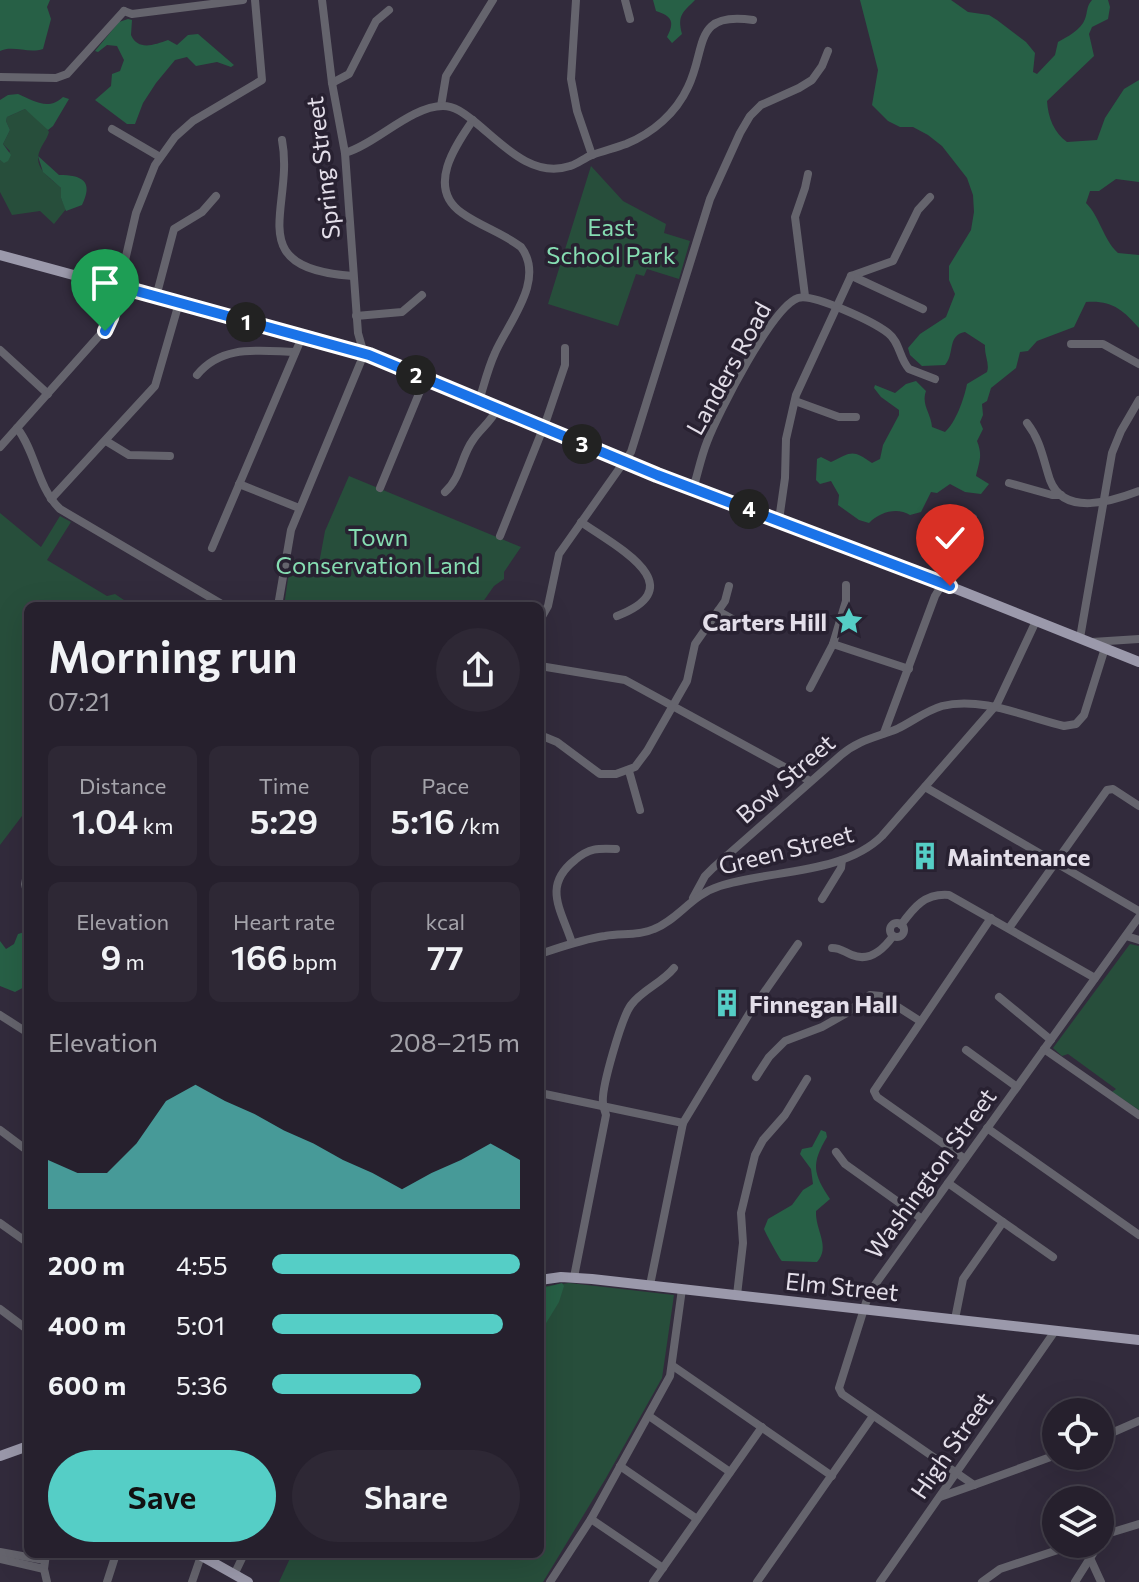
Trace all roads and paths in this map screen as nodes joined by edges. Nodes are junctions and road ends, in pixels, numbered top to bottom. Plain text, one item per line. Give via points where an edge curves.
1 (122, 0) edge
2 (243, 0) edge
3 (255, 0) edge
4 (322, 0) edge
5 (493, 0) edge
6 (576, 0) edge
7 (625, 0) edge
8 (175, 5) edge
9 (389, 10) dead end
10 (124, 11) junction
11 (630, 19) dead end
12 (753, 20) dead end
13 (828, 51) dead end
14 (0, 77) edge
15 (332, 83) junction
16 (441, 106) junction
17 (473, 120) junction
18 (112, 129) dead end
19 (282, 140) dead end
20 (345, 153) junction
21 (592, 155) junction
22 (160, 157) junction
23 (808, 174) dead end
24 (216, 196) dead end
25 (930, 197) dead end
26 (0, 255) edge
27 (353, 276) junction
28 (851, 276) junction
29 (118, 286) junction
30 (422, 295) dead end
31 (805, 296) junction
32 (156, 297) junction
33 (179, 303) junction
34 (836, 307) junction
35 (923, 309) dead end
36 (356, 316) junction
37 (358, 333) junction
38 (302, 337) junction
39 (1071, 344) dead end
40 (565, 348) dead end
41 (0, 350) edge
42 (350, 350) junction
43 (295, 352) junction
44 (364, 354) junction
45 (1139, 364) edge
46 (197, 375) dead end
47 (425, 379) junction
48 (935, 379) dead end
49 (48, 394) junction
50 (1139, 400) edge
51 (479, 401) junction
52 (795, 401) junction
53 (497, 409) junction
54 (856, 417) dead end
55 (1027, 423) dead end
56 (17, 428) junction
57 (544, 428) junction
58 (106, 441) junction
59 (0, 447) edge
60 (170, 456) dead end
61 (625, 461) junction
62 (1009, 483) dead end
63 (239, 484) junction
64 (380, 488) dead end
65 (693, 489) junction
66 (1139, 491) edge
67 (445, 492) dead end
68 (1062, 495) junction
69 (51, 499) junction
70 (1103, 503) junction
71 (299, 508) junction
72 (973, 518) dead end
73 (779, 520) junction
74 (581, 522) junction
75 (500, 536) dead end
76 (212, 548) dead end
77 (846, 585) dead end
78 (946, 585) junction
79 (729, 586) dead end
80 (209, 596) junction
81 (205, 602) edge
82 (219, 602) edge
83 (279, 602) edge
84 (718, 611) junction
85 (544, 612) edge
86 (617, 616) dead end
87 (1036, 621) junction
88 (769, 624) dead end
89 (1139, 639) edge
90 (1085, 640) junction
91 (833, 644) junction
92 (1105, 648) junction
93 (1139, 662) edge
94 (544, 667) edge
95 (909, 669) junction
96 (810, 688) dead end
97 (673, 706) junction
98 (995, 708) junction
99 (884, 733) junction
100 (544, 737) edge
101 (629, 771) junction
102 (810, 781) junction
103 (925, 787) junction
104 (1139, 790) edge
105 (1136, 804) edge
106 (640, 810) dead end
107 (616, 849) dead end
108 (842, 860) junction
109 (1055, 863) junction
110 (693, 898) junction
111 (822, 899) dead end
112 (1139, 914) edge
113 (991, 918) junction
114 (1009, 928) junction
115 (1126, 936) junction
116 (1139, 940) edge
117 (572, 943) junction
118 (798, 944) dead end
119 (832, 948) dead end
120 (544, 953) edge
121 (674, 968) dead end
122 (1095, 978) junction
123 (999, 997) dead end
124 (0, 1015) edge
125 (920, 1021) junction
126 (24, 1030) edge
127 (1051, 1040) junction
128 (1044, 1049) junction
129 (966, 1050) dead end
130 (756, 1077) dead end
131 (807, 1079) dead end
132 (1017, 1087) junction
133 (544, 1094) edge
134 (604, 1108) junction
135 (1139, 1115) edge
136 (683, 1123) junction
137 (987, 1128) junction
138 (0, 1130) edge
139 (24, 1148) edge
140 (836, 1152) dead end
141 (965, 1159) junction
142 (948, 1183) junction
143 (922, 1219) junction
144 (1003, 1222) junction
145 (0, 1223) edge
146 (1139, 1235) edge
147 (24, 1240) edge
148 (1053, 1257) dead end
149 (574, 1277) junction
150 (544, 1280) edge
151 (650, 1285) junction
152 (682, 1289) junction
153 (737, 1295) junction
154 (0, 1309) edge
155 (863, 1309) junction
156 (955, 1319) junction
157 (24, 1327) edge
158 (1055, 1331) junction
159 (1139, 1340) edge
160 (673, 1366) junction
161 (649, 1416) junction
162 (873, 1416) junction
163 (1139, 1421) edge
164 (762, 1427) junction
165 (1114, 1432) edge
166 (24, 1447) edge
167 (0, 1456) edge
168 (1042, 1460) edge
169 (620, 1466) junction
170 (730, 1472) junction
171 (956, 1473) junction
172 (832, 1476) junction
173 (974, 1485) junction
174 (939, 1497) junction
175 (591, 1519) junction
176 (697, 1519) junction
177 (1139, 1524) edge
178 (1114, 1534) edge
179 (0, 1552) edge
180 (1042, 1555) edge
181 (24, 1557) edge
182 (115, 1558) edge
183 (198, 1558) edge
184 (204, 1558) edge
185 (242, 1558) edge
186 (1090, 1558) joint
187 (0, 1559) edge
188 (45, 1561) edge
189 (663, 1568) junction
190 (234, 1575) junction
191 (47, 1582) edge
192 (107, 1582) edge
193 (192, 1582) edge
194 (248, 1582) edge
195 (550, 1582) edge
196 (653, 1582) edge
197 (757, 1582) edge
198 (880, 1582) edge
199 (982, 1582) edge
200 (1075, 1582) edge
201 (1101, 1582) edge

1 - 10 street
2 - 8 street
3 - 22 street via 263,79 201,115
4 - 15 street, Spring Street
5 - 16 street via 446,76
6 - 21 street via 571,79
7 - 11 street
8 - 10 street
9 - 15 street via 376,21 349,74
10 - 14 street via 67,74
12 - 21 street via 727,18 714,25 702,41 689,85 669,115 636,139
13 - 61 street via 812,80 761,105 740,133 712,194
15 - 20 street, Spring Street
16 - 17 street
16 - 20 street
17 - 21 street via 535,166 566,167
17 - 51 street via 447,165 448,196 460,212 521,247 529,265 523,300 496,351
18 - 22 street
19 - 27 street via 278,228 283,246 303,264
20 - 27 street, Spring Street
22 - 29 street via 140,201
23 - 31 street via 795,215
24 - 32 street via 174,229
25 - 28 street via 893,260
26 - 29 main road
27 - 36 street, Spring Street
28 - 34 street
28 - 35 street
29 - 32 main road
29 - 49 street via 105,331
30 - 36 street via 402,312
31 - 34 street, Landers Road
31 - 65 street, Landers Road via 783,307 759,342 708,439
32 - 33 main road
33 - 38 main road
33 - 58 street via 156,384
34 - 48 street, Landers Road via 886,332 909,369
34 - 52 street
36 - 37 street, Spring Street
37 - 42 street
37 - 44 street, Spring Street
38 - 42 main road
38 - 43 street
39 - 45 street via 1105,344
40 - 57 street via 565,365
41 - 49 street
42 - 44 main road
43 - 46 street via 229,353 213,359
43 - 63 street
44 - 47 main road
44 - 71 street
47 - 51 main road
47 - 64 street
49 - 56 street
50 - 70 street via 1114,448
51 - 53 main road
52 - 54 street via 837,417
52 - 73 street
53 - 57 main road
53 - 67 street via 472,440
55 - 68 street
56 - 59 street
56 - 69 street
57 - 61 main road
57 - 75 street
58 - 60 street via 132,456
58 - 69 street
61 - 65 main road
61 - 74 street
62 - 68 street
63 - 71 street
63 - 76 street
65 - 73 main road
66 - 70 street
68 - 70 street
69 - 80 street via 66,513
70 - 90 street
71 - 83 street via 288,539
72 - 78 street
73 - 78 main road
74 - 85 street via 557,558
74 - 86 street via 650,578 646,600
77 - 91 street
78 - 87 main road
78 - 95 street via 935,596
79 - 84 street
80 - 81 street
80 - 82 street
84 - 88 street via 742,626
84 - 97 street via 695,644 688,677
87 - 90 main road
87 - 98 street, Green Street
89 - 90 street
90 - 92 main road
91 - 95 street
91 - 96 street
92 - 93 main road
92 - 98 street, Bow Street via 1084,715 1076,724
94 - 97 street via 618,677
95 - 99 street
97 - 101 street via 644,757
97 - 102 street
98 - 99 street, Bow Street via 941,707
98 - 103 street, Green Street
99 - 102 street, Bow Street via 854,745
100 - 101 street via 597,773
101 - 106 street
102 - 110 street, Bow Street via 705,876
103 - 108 street, Green Street via 874,844
103 - 109 street
104 - 105 street
105 - 109 street via 1107,790
107 - 117 street via 587,850 558,876 556,893
108 - 110 street, Green Street via 726,884
108 - 111 street
109 - 112 street
109 - 114 street
110 - 117 street, Green Street via 652,930
112 - 115 street, Washington Street
113 - 114 street
113 - 119 street via 954,897 939,895 920,901 901,925 891,926 893,936 876,954 862,957
113 - 125 street
114 - 122 street
115 - 116 street
115 - 122 street, Washington Street
117 - 120 street, Green Street
118 - 136 street
121 - 134 street via 630,1007 609,1071
122 - 127 street, Washington Street
123 - 127 street
124 - 126 street
125 - 130 street via 884,997 870,995 822,1027 785,1041
125 - 141 street via 874,1092
127 - 128 street, Washington Street
128 - 132 street, Washington Street
128 - 135 street
129 - 132 street
131 - 153 street via 755,1155 741,1213
132 - 137 street, Washington Street
133 - 134 street
134 - 136 street
134 - 149 street
136 - 151 street
137 - 141 street, Washington Street
137 - 146 street
138 - 139 street
140 - 143 street
141 - 142 street, Washington Street
142 - 143 street, Washington Street
142 - 144 street
143 - 155 street, Washington Street
144 - 148 street
144 - 156 street via 963,1279
145 - 147 street
149 - 150 main road, Elm Street
149 - 151 main road, Elm Street
151 - 152 main road, Elm Street
152 - 153 main road, Elm Street
152 - 160 street
153 - 155 main road, Elm Street
154 - 157 street
155 - 156 main road, Elm Street
155 - 162 street, Washington Street via 839,1389
156 - 158 main road, Elm Street
158 - 159 main road, Elm Street
158 - 171 street, High Street
160 - 161 street
160 - 164 street
161 - 169 street
161 - 170 street
162 - 171 street, Washington Street
162 - 172 street
163 - 165 street
164 - 170 street
164 - 172 street
166 - 167 main road
168 - 173 street
169 - 175 street
169 - 176 street
170 - 176 street
171 - 173 street, Washington Street
171 - 174 street, High Street
172 - 197 street
173 - 174 street
174 - 198 street, High Street
175 - 189 street
175 - 195 street
176 - 189 street
177 - 178 street
179 - 181 street
180 - 199 street via 1000,1569
182 - 192 street
183 - 193 street
184 - 190 main road
185 - 190 street
186 - 200 street
186 - 201 street
187 - 188 street
188 - 191 street
189 - 196 street
190 - 194 main road

